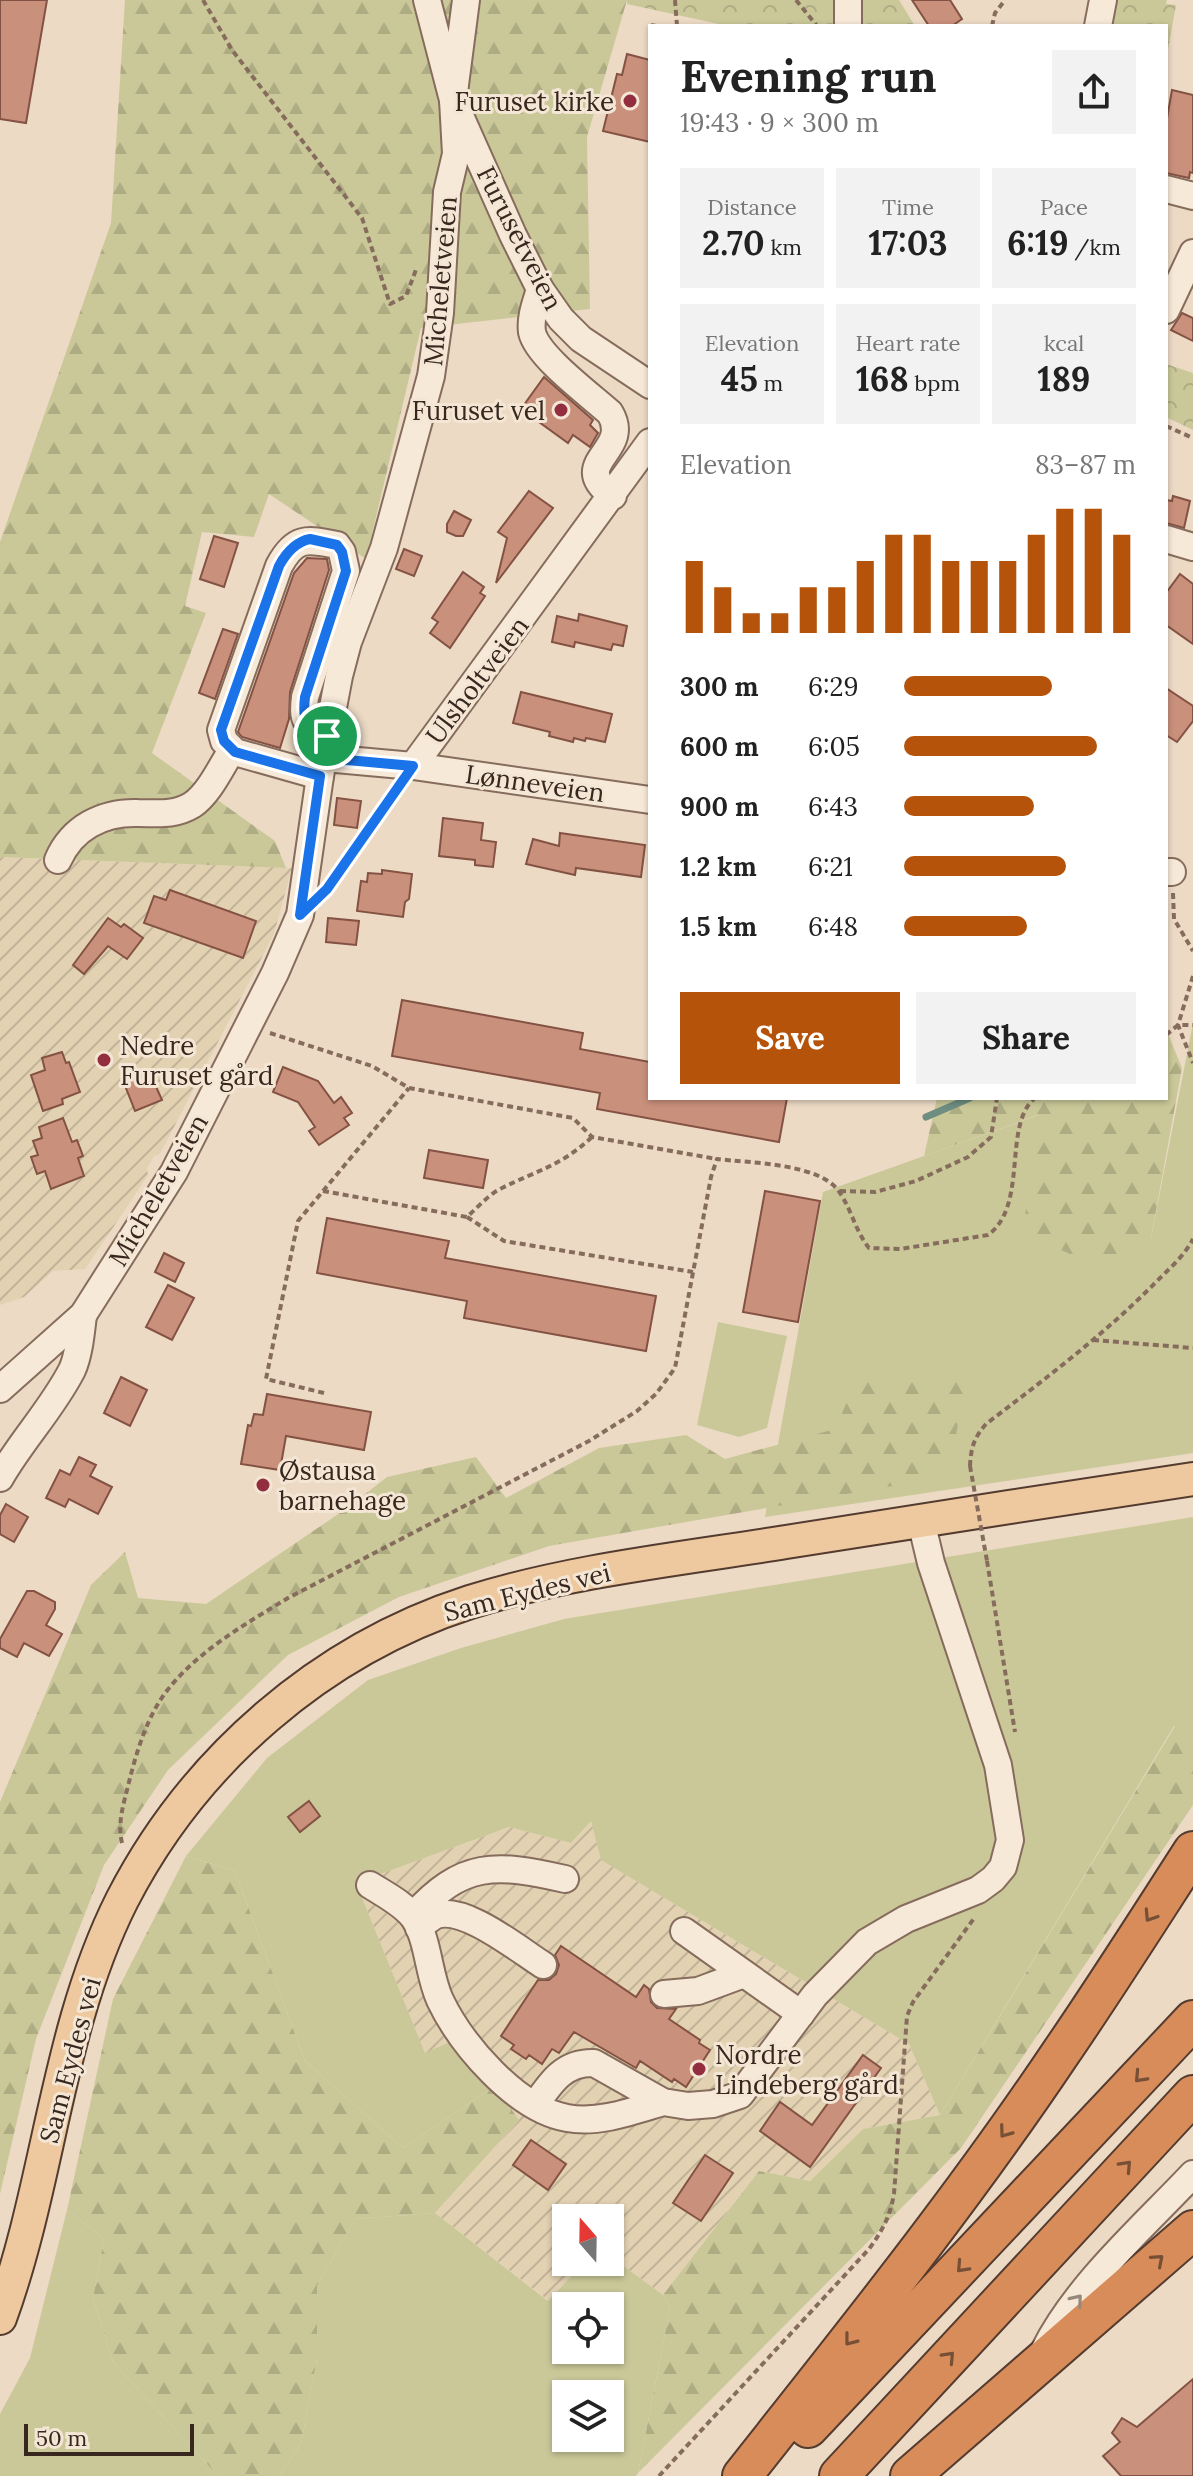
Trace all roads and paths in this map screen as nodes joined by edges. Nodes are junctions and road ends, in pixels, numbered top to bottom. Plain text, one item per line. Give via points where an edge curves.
1 (203, 0) edge
2 (427, 0) edge
3 (466, 0) edge
4 (675, 0) edge
5 (796, 0) edge
6 (848, 0) edge
7 (1005, 0) edge
8 (1103, 0) edge
9 (677, 24) edge
10 (815, 24) edge
11 (848, 24) edge
12 (992, 24) edge
13 (1098, 24) edge
14 (453, 100) junction
15 (1168, 190) edge
16 (1193, 196) edge
17 (1193, 253) edge
18 (417, 266) dead end
19 (540, 289) junction
20 (1168, 306) edge
21 (648, 384) edge
22 (1168, 427) edge
23 (1193, 438) edge
24 (648, 445) edge
25 (613, 496) junction
26 (1168, 540) edge
27 (1193, 547) edge
28 (232, 750) junction
29 (324, 757) junction
30 (413, 766) junction
31 (648, 800) edge
32 (58, 860) dead end
33 (1169, 872) edge
34 (300, 915) junction
35 (1193, 951) edge
36 (1193, 976) edge
37 (249, 1024) junction
38 (1178, 1025) junction
39 (1193, 1025) edge
40 (1168, 1033) edge
41 (1193, 1063) edge
42 (409, 1088) junction
43 (997, 1100) edge
44 (1033, 1100) edge
45 (592, 1137) junction
46 (717, 1159) junction
47 (323, 1191) junction
48 (840, 1191) junction
49 (467, 1217) junction
50 (1193, 1239) edge
51 (693, 1272) junction
52 (83, 1315) junction
53 (1093, 1340) junction
54 (1193, 1348) edge
55 (0, 1389) edge
56 (324, 1393) dead end
57 (0, 1478) edge
58 (1193, 1479) edge
59 (921, 1521) junction
60 (1016, 1742) dead end
61 (123, 1845) dead end
62 (1193, 1851) edge
63 (1003, 1867) junction
64 (565, 1879) dead end
65 (370, 1885) dead end
66 (416, 1922) junction
67 (684, 1931) dead end
68 (543, 1965) dead end
69 (744, 1974) junction
70 (664, 1994) dead end
71 (801, 2014) junction
72 (1193, 2020) edge
73 (1193, 2095) edge
74 (663, 2102) junction
75 (536, 2104) junction
76 (1193, 2174) edge
77 (1193, 2230) edge
78 (0, 2318) edge
79 (1036, 2366) junction
80 (659, 2476) edge
81 (742, 2476) edge
82 (762, 2476) edge
83 (839, 2476) edge
84 (910, 2476) edge

1 - 18 path via 232,50 362,218 390,304 406,296
2 - 14 street, Micheletveien
3 - 14 street, Micheletveien
4 - 9 path
5 - 10 path
6 - 11 street
7 - 12 path
8 - 13 street
14 - 19 street, Furusetveien
14 - 29 street, Micheletveien via 456,154 447,192 431,376 384,548 348,642
15 - 16 street
17 - 20 street
19 - 21 street, Furusetveien via 581,339
19 - 25 street via 533,311 535,341 614,421 611,445 594,478
22 - 23 path
24 - 25 street, Ulsholtveien
25 - 30 street, Ulsholtveien
26 - 27 street
28 - 29 street
28 - 29 street via 221,730 279,566 296,545 310,539 337,545 346,571 304,706 305,722
28 - 32 street via 196,803 167,814 101,818 72,836
29 - 30 street, Lønneveien
29 - 34 street, Micheletveien
30 - 31 street, Lønneveien
30 - 34 path, Ulsholtveien via 327,889
33 - 35 path via 1174,919
34 - 37 street, Micheletveien
36 - 38 path
37 - 42 path via 372,1066
37 - 52 street, Micheletveien via 174,1172
38 - 39 path
38 - 40 path
38 - 41 path
42 - 45 path via 573,1118
42 - 47 path
43 - 48 path via 991,1137 968,1157 916,1181 875,1192
44 - 48 path via 1021,1124 1009,1203 988,1235 900,1249 869,1248
45 - 46 path
45 - 49 path via 562,1161 499,1189
46 - 48 path via 796,1169 832,1182
46 - 51 path
47 - 49 path
47 - 56 path via 298,1221 266,1379
49 - 51 path via 504,1241
50 - 53 path
51 - 61 path via 675,1368 637,1411 288,1598 219,1643 168,1688 135,1755 122,1809
52 - 55 street, Micheletveien
52 - 57 street via 73,1368
53 - 54 path
53 - 60 path, bridge via 986,1424 971,1448
58 - 59 main road, Sam Eydes vei
59 - 63 street via 998,1765 1010,1840
59 - 78 main road, Sam Eydes vei via 603,1572 470,1603 379,1640 260,1723 166,1827 105,1938 75,2026 26,2236
62 -> 81 highway via 1060,2055 963,2190
63 - 71 street via 978,1890 906,1919 867,1942
63 - 80 path via 984,1906 907,2016 894,2194 883,2230
64 - 66 street via 531,1871 480,1870 433,1894
65 - 66 street
66 - 68 street via 453,1914 466,1918
66 - 75 street via 430,1975 461,2036 504,2082
67 - 69 street
69 - 70 street via 698,1991
69 - 71 street
71 - 74 street via 740,2095 713,2104
72 -> 82 highway
83 -> 73 highway
74 - 75 street via 583,2119 564,2118
74 - 75 street via 594,2063 580,2062 559,2073
79 -> 76 street via 1068,2311
79 -> 77 highway
79 - 84 highway

